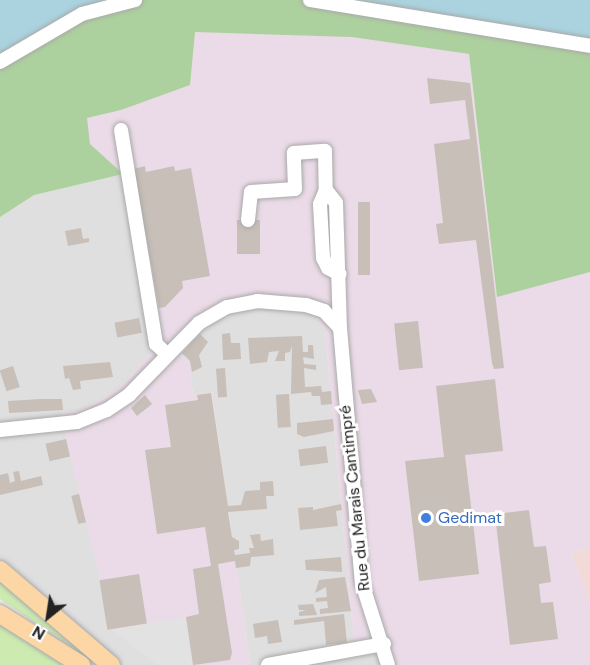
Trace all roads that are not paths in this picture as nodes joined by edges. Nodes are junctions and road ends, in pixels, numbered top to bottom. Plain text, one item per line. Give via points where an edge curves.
1 (135, 0) edge
2 (310, 0) edge
3 (590, 45) edge
4 (0, 62) edge
5 (121, 130) dead end
6 (248, 220) dead end
7 (339, 328) junction
8 (168, 355) junction
9 (0, 430) edge
10 (0, 570) edge
11 (0, 614) edge
12 (384, 644) junction
13 (81, 665) edge
14 (111, 665) edge
15 (268, 665) edge
16 (388, 665) edge

1 - 4 street via 82,14
2 - 3 street
5 - 8 street via 156,344
6 - 7 street, Rue du Marais Cantimpré via 251,192 295,189 294,153 325,151 326,190 336,202
7 - 8 street via 333,317 314,307 244,302 211,314
7 - 12 street, Rue du Marais Cantimpré via 362,584
8 - 9 street via 121,401 92,418
10 - 14 main road
11 - 13 main road
12 - 15 street
12 - 16 street, Rue du Marais Cantimpré

